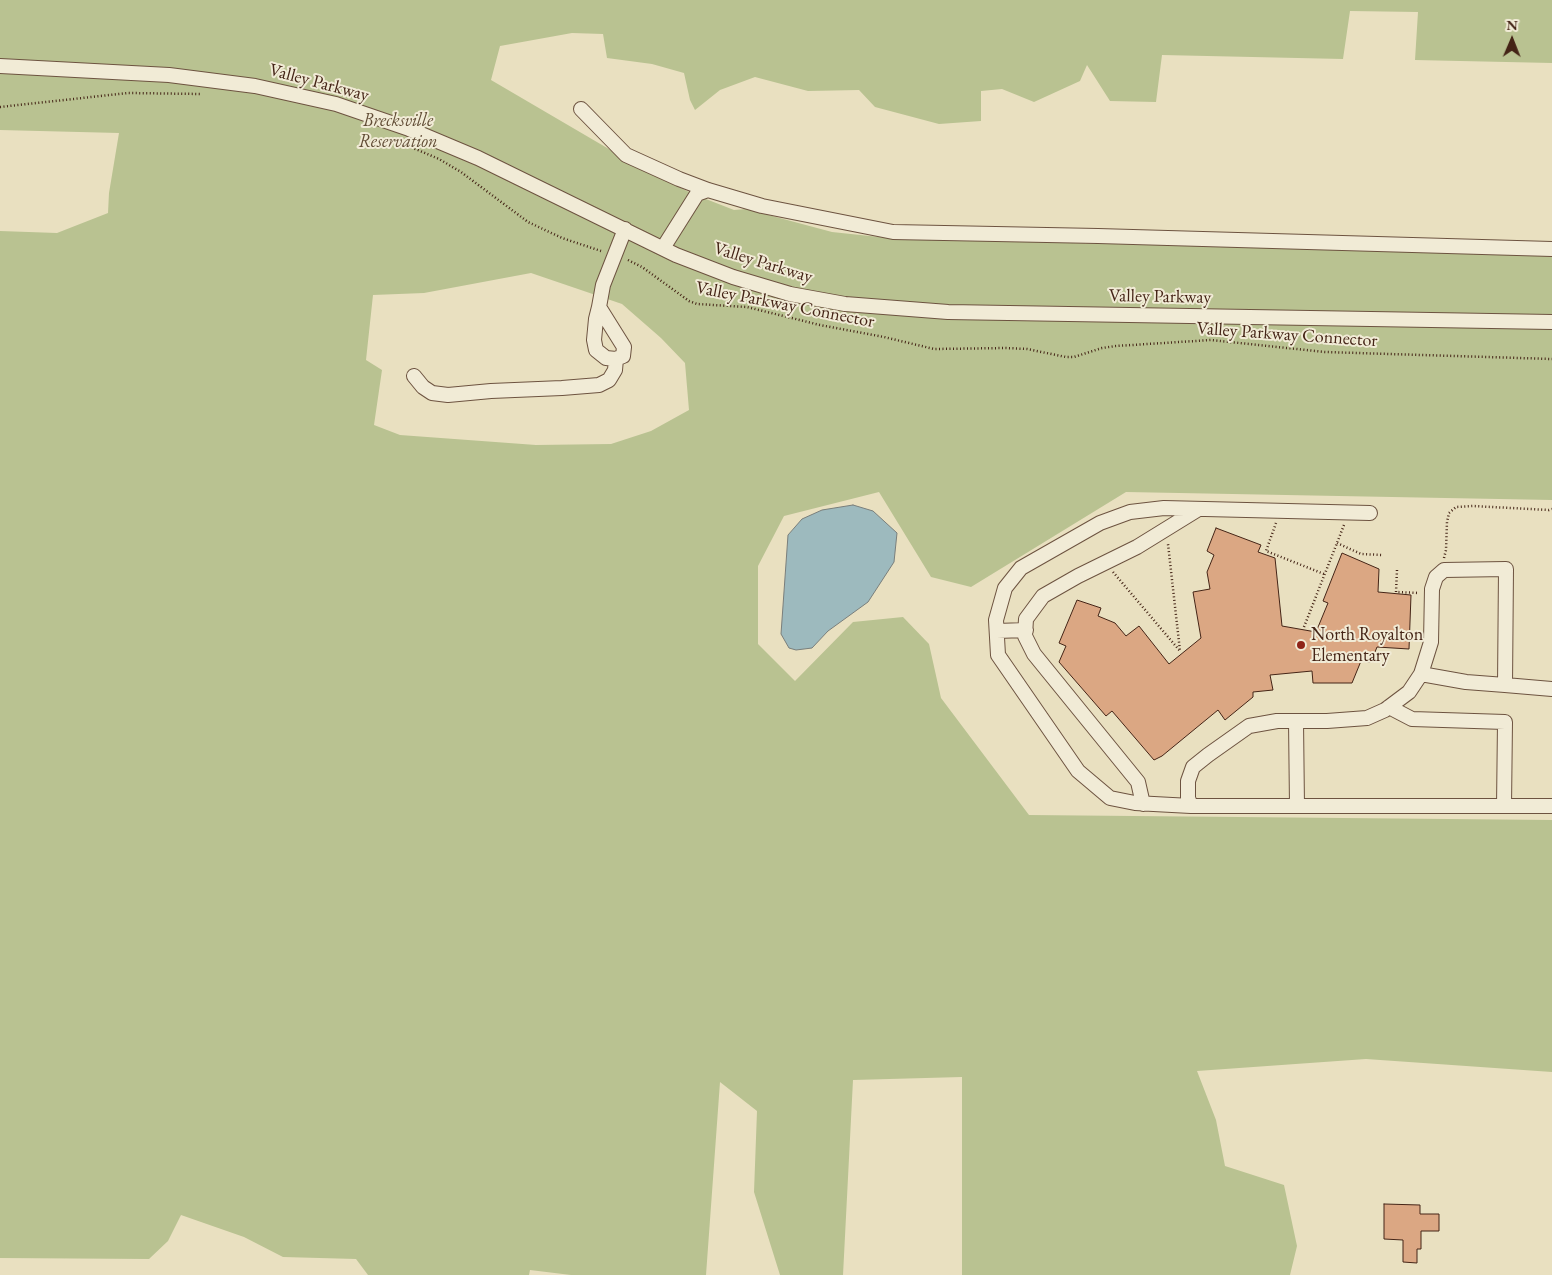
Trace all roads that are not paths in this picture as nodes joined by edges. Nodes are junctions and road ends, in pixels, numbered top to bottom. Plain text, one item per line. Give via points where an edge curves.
1 (0, 66) edge
2 (581, 109) dead end
3 (708, 190) junction
4 (625, 230) junction
5 (663, 248) junction
6 (1552, 249) edge
7 (599, 307) junction
8 (1552, 322) edge
9 (616, 359) junction
10 (414, 376) dead end
11 (1198, 510) junction
12 (1370, 513) dead end
13 (1026, 630) junction
14 (996, 631) junction
15 (1421, 674) junction
16 (1505, 685) junction
17 (1552, 689) edge
18 (1389, 708) junction
19 (1296, 721) junction
20 (1143, 804) junction
21 (1191, 806) junction
22 (1296, 806) junction
23 (1504, 806) junction
24 (1552, 806) edge

1 - 4 street, Valley Parkway via 169,75 255,86 336,104 409,129 478,158
2 - 3 street via 626,155
3 - 5 street via 697,194
3 - 6 street via 762,206 893,232
4 - 5 street, Valley Parkway
4 - 7 street via 603,285
5 - 8 street, Valley Parkway via 733,277 790,294 845,304 948,312
7 - 9 street via 624,347 623,356
7 - 9 street via 594,340 596,350 606,358
9 - 10 street via 615,370 609,380 599,385 448,395 423,387
11 - 12 street
11 - 13 street via 1137,547 1043,596 1026,619
11 - 14 street via 1164,508 1130,512 1100,524 1021,568 1005,588
13 - 14 street
13 - 20 street via 1025,636 1034,654 1138,782
14 - 20 street via 998,655 1078,771 1110,798
15 - 16 street
15 - 16 street via 1431,642 1432,589 1436,577 1444,570 1506,569
15 - 18 street via 1409,692
16 - 17 street
18 - 19 street via 1367,718
18 - 23 street via 1412,718 1504,722
19 - 21 street via 1249,726 1193,767 1188,781
19 - 22 street
20 - 21 street
21 - 22 street
22 - 23 street
23 - 24 street

